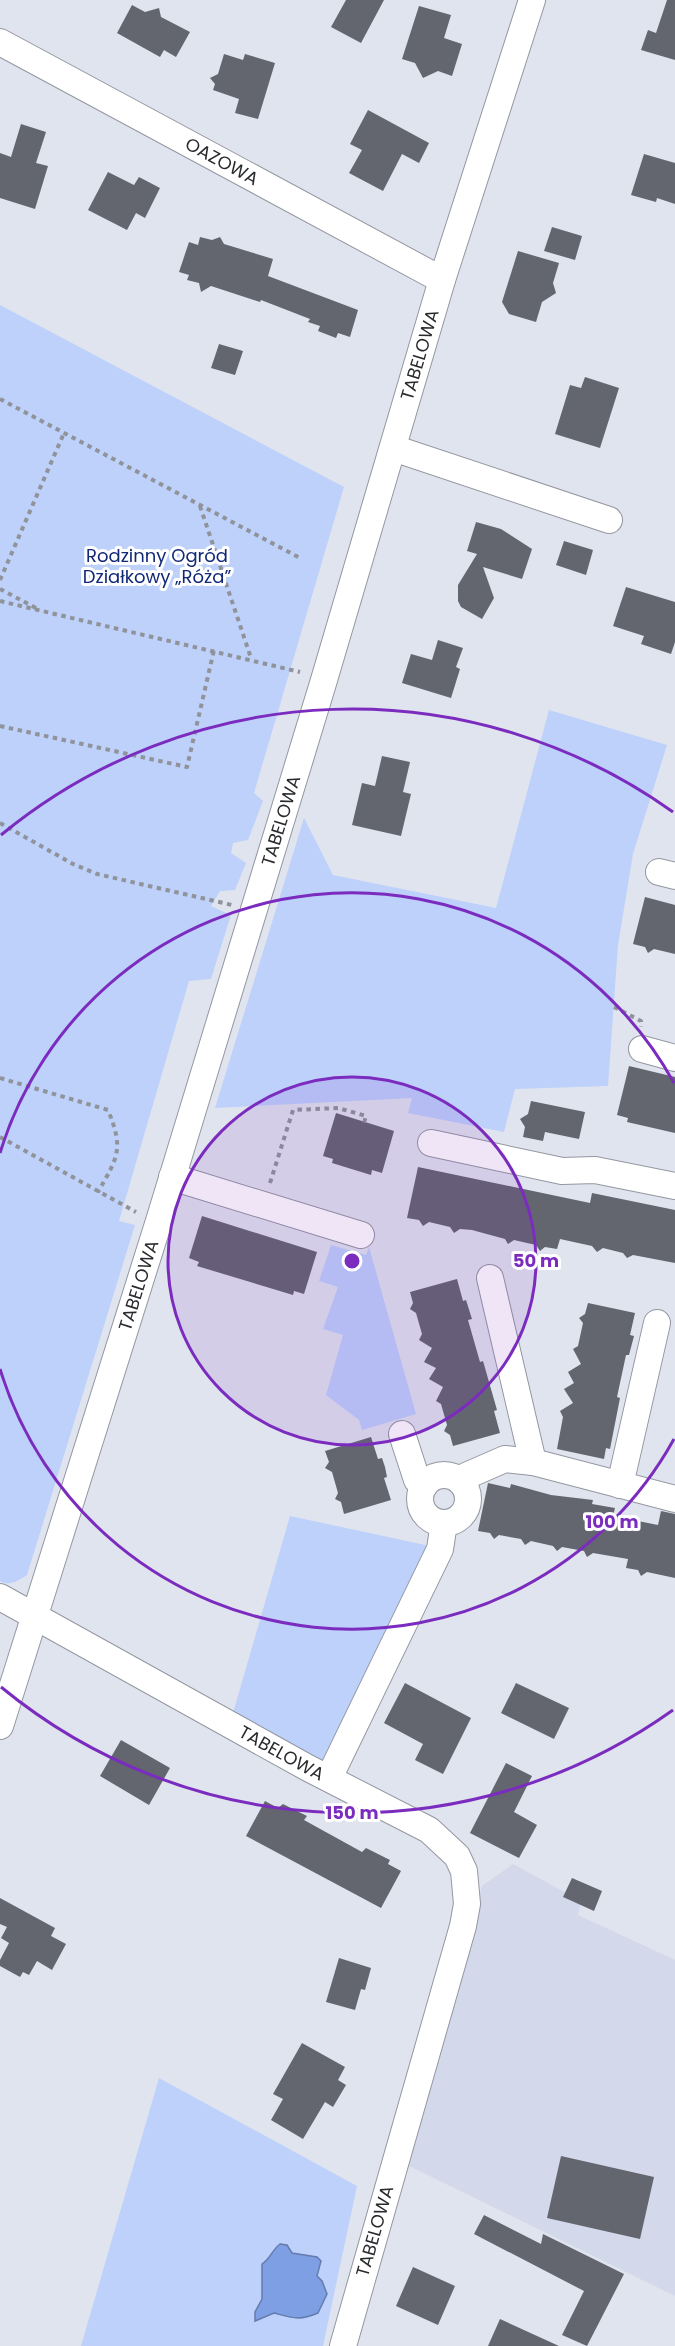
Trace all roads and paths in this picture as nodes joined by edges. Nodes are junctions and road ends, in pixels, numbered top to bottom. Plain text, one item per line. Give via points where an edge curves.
1 (526, 2) edge
2 (0, 42) edge
3 (442, 280) junction
4 (0, 399) edge
5 (64, 433) junction
6 (393, 448) junction
7 (200, 506) junction
8 (609, 520) dead end
9 (302, 559) dead end
10 (0, 580) edge
11 (0, 589) edge
12 (0, 601) edge
13 (42, 611) junction
14 (214, 650) junction
15 (252, 659) junction
16 (290, 668) dead end
17 (0, 726) edge
18 (0, 823) edge
19 (253, 910) junction
20 (642, 1049) dead end
21 (675, 1058) edge
22 (0, 1078) edge
23 (363, 1126) dead end
24 (0, 1137) edge
25 (431, 1143) dead end
26 (172, 1177) junction
27 (675, 1186) edge
28 (98, 1192) junction
29 (262, 1205) junction
30 (159, 1221) junction
31 (361, 1236) dead end
32 (490, 1278) dead end
33 (657, 1323) dead end
34 (402, 1434) dead end
35 (533, 1462) junction
36 (462, 1483) junction
37 (620, 1485) junction
38 (424, 1486) junction
39 (675, 1499) edge
40 (444, 1523) junction
41 (0, 1598) edge
42 (35, 1617) junction
43 (0, 1726) edge
44 (329, 1778) junction
45 (343, 2346) edge

1 - 3 street, TABELOWA
2 - 3 street, OAZOWA
3 - 6 street, TABELOWA
4 - 5 path
5 - 7 path
5 - 10 path
6 - 8 street
6 - 19 street, TABELOWA
7 - 9 path
7 - 15 path
11 - 13 path
12 - 13 path
13 - 14 path
14 - 15 path
14 - 17 path via 187,766
15 - 16 path
18 - 19 path via 97,874
19 - 26 street, TABELOWA
20 - 21 street
22 - 28 path via 108,1110 118,1134 116,1162
23 - 29 path via 366,1116 338,1108 293,1110
24 - 28 path
25 - 27 street via 562,1171 595,1170
26 - 29 street
26 - 30 street, TABELOWA
28 - 30 path
29 - 31 street
30 - 42 street, TABELOWA
32 - 35 street
33 - 37 street
34 - 38 street via 417,1480
35 - 36 street via 505,1459 466,1476
35 - 37 street
36 - 38 street via 439,1475
36 - 40 street via 467,1506 458,1518
37 - 39 street
38 - 40 street via 420,1498 424,1513
40 - 44 street via 440,1549
41 - 42 street
42 - 43 street
42 - 44 street, TABELOWA
44 - 45 street, TABELOWA via 429,1830 457,1856 467,1889 463,1926

